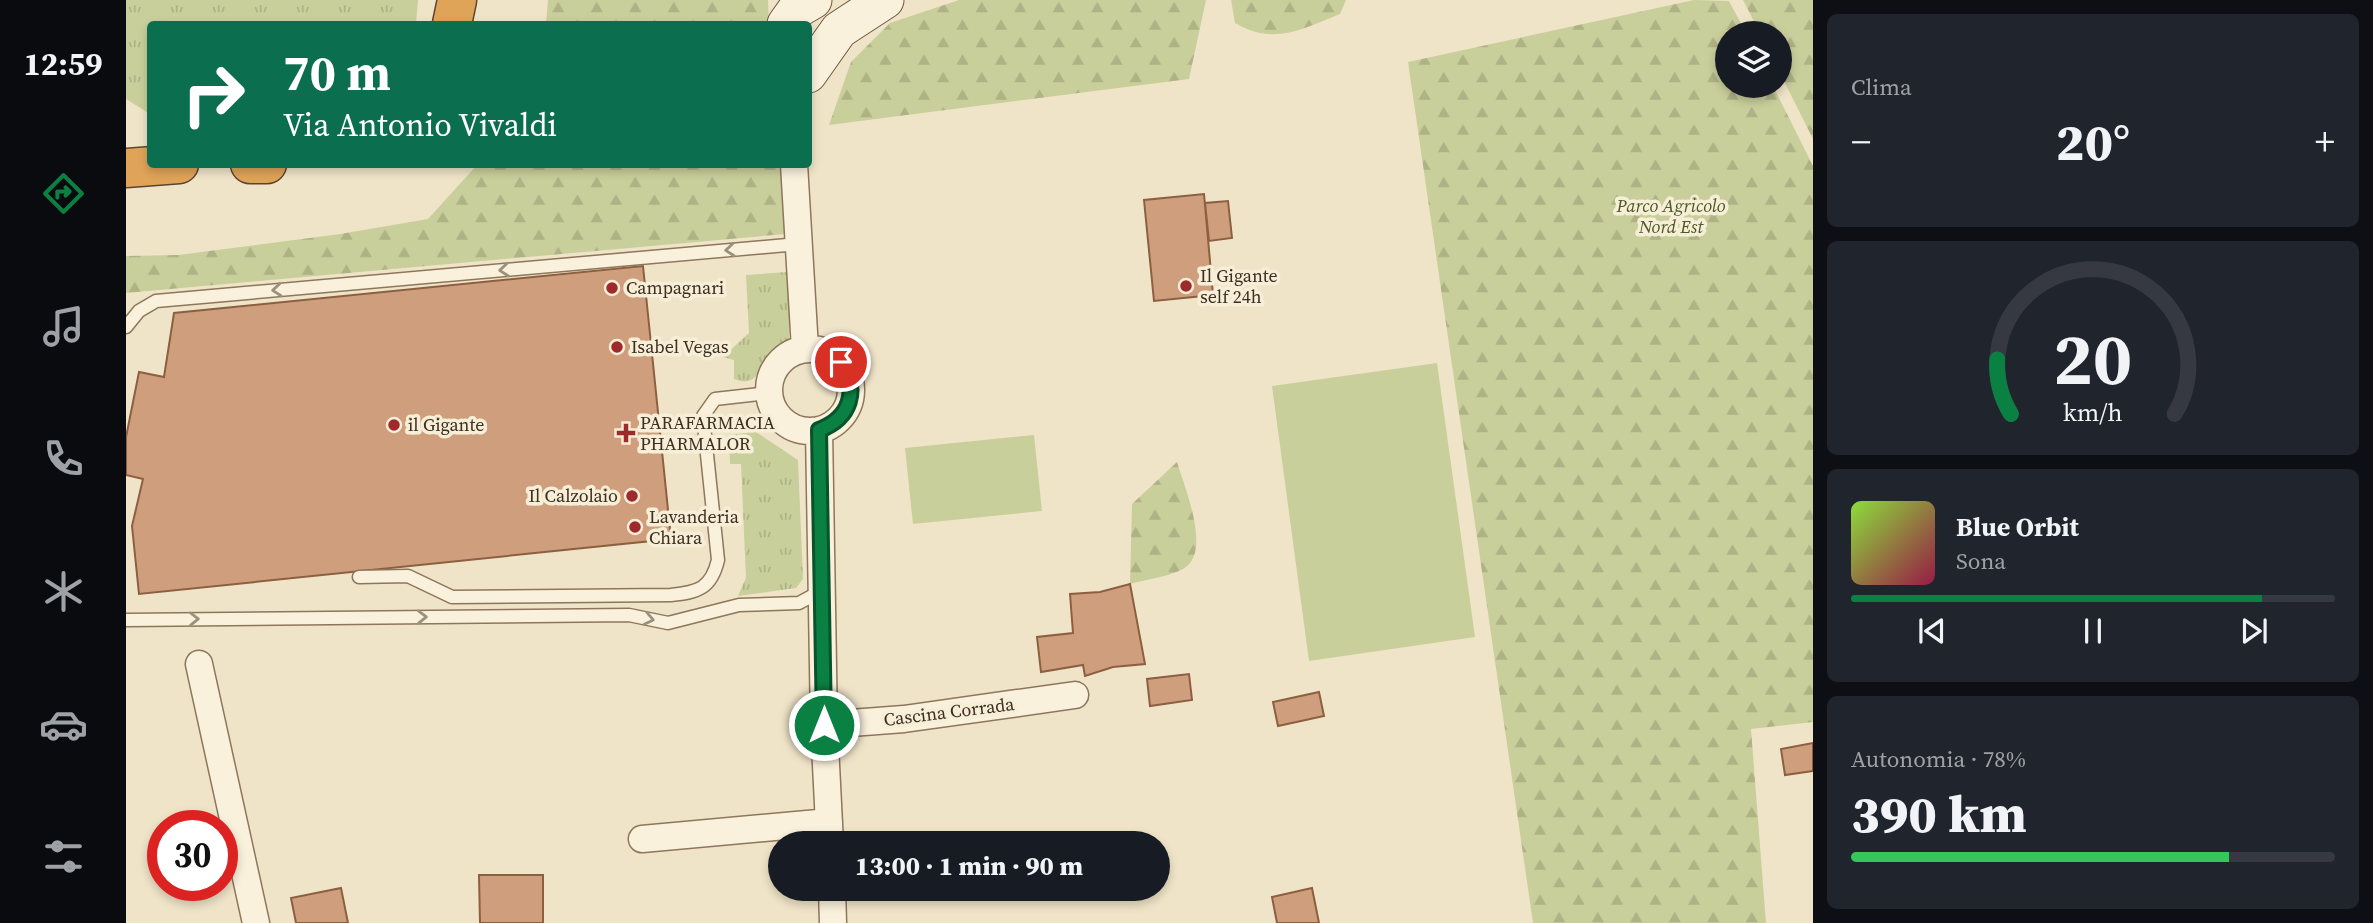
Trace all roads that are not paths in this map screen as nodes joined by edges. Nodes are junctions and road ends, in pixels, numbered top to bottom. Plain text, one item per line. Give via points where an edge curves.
1 (785, 0) edge
2 (813, 0) edge
3 (885, 0) edge
4 (786, 21) edge
5 (788, 21) edge
6 (824, 29) edge
7 (812, 63) edge
8 (126, 140) edge
9 (147, 147) edge
10 (147, 166) edge
11 (126, 168) edge
12 (794, 168) edge
13 (798, 244) junction
14 (126, 327) edge
15 (805, 349) junction
16 (769, 393) junction
17 (819, 430) junction
18 (359, 577) dead end
19 (824, 589) junction
20 (126, 620) edge
21 (199, 664) dead end
22 (1074, 695) dead end
23 (824, 725) junction
24 (830, 831) edge
25 (768, 835) edge
26 (642, 839) dead end
27 (832, 901) edge
28 (256, 923) edge
29 (833, 923) edge

1 - 4 street
2 - 5 main road
3 - 6 main road
6 - 7 main road
8 - 9 highway
10 - 11 highway
12 - 13 street
13 -> 14 lane via 156,301 139,311
13 - 15 street
15 - 16 street via 782,359
15 - 17 street via 831,354 841,362 852,386 847,409 831,426
16 - 17 street via 780,419 792,427
16 - 18 lane via 715,399 703,416 718,561 714,577 695,592 452,597 408,576
17 - 19 street
20 -> 19 lane via 629,615 668,623 739,605 799,603
19 - 23 street
21 - 28 street
22 - 23 street, Cascina Corrada via 904,719
23 - 24 street
25 - 26 street
27 - 29 street

